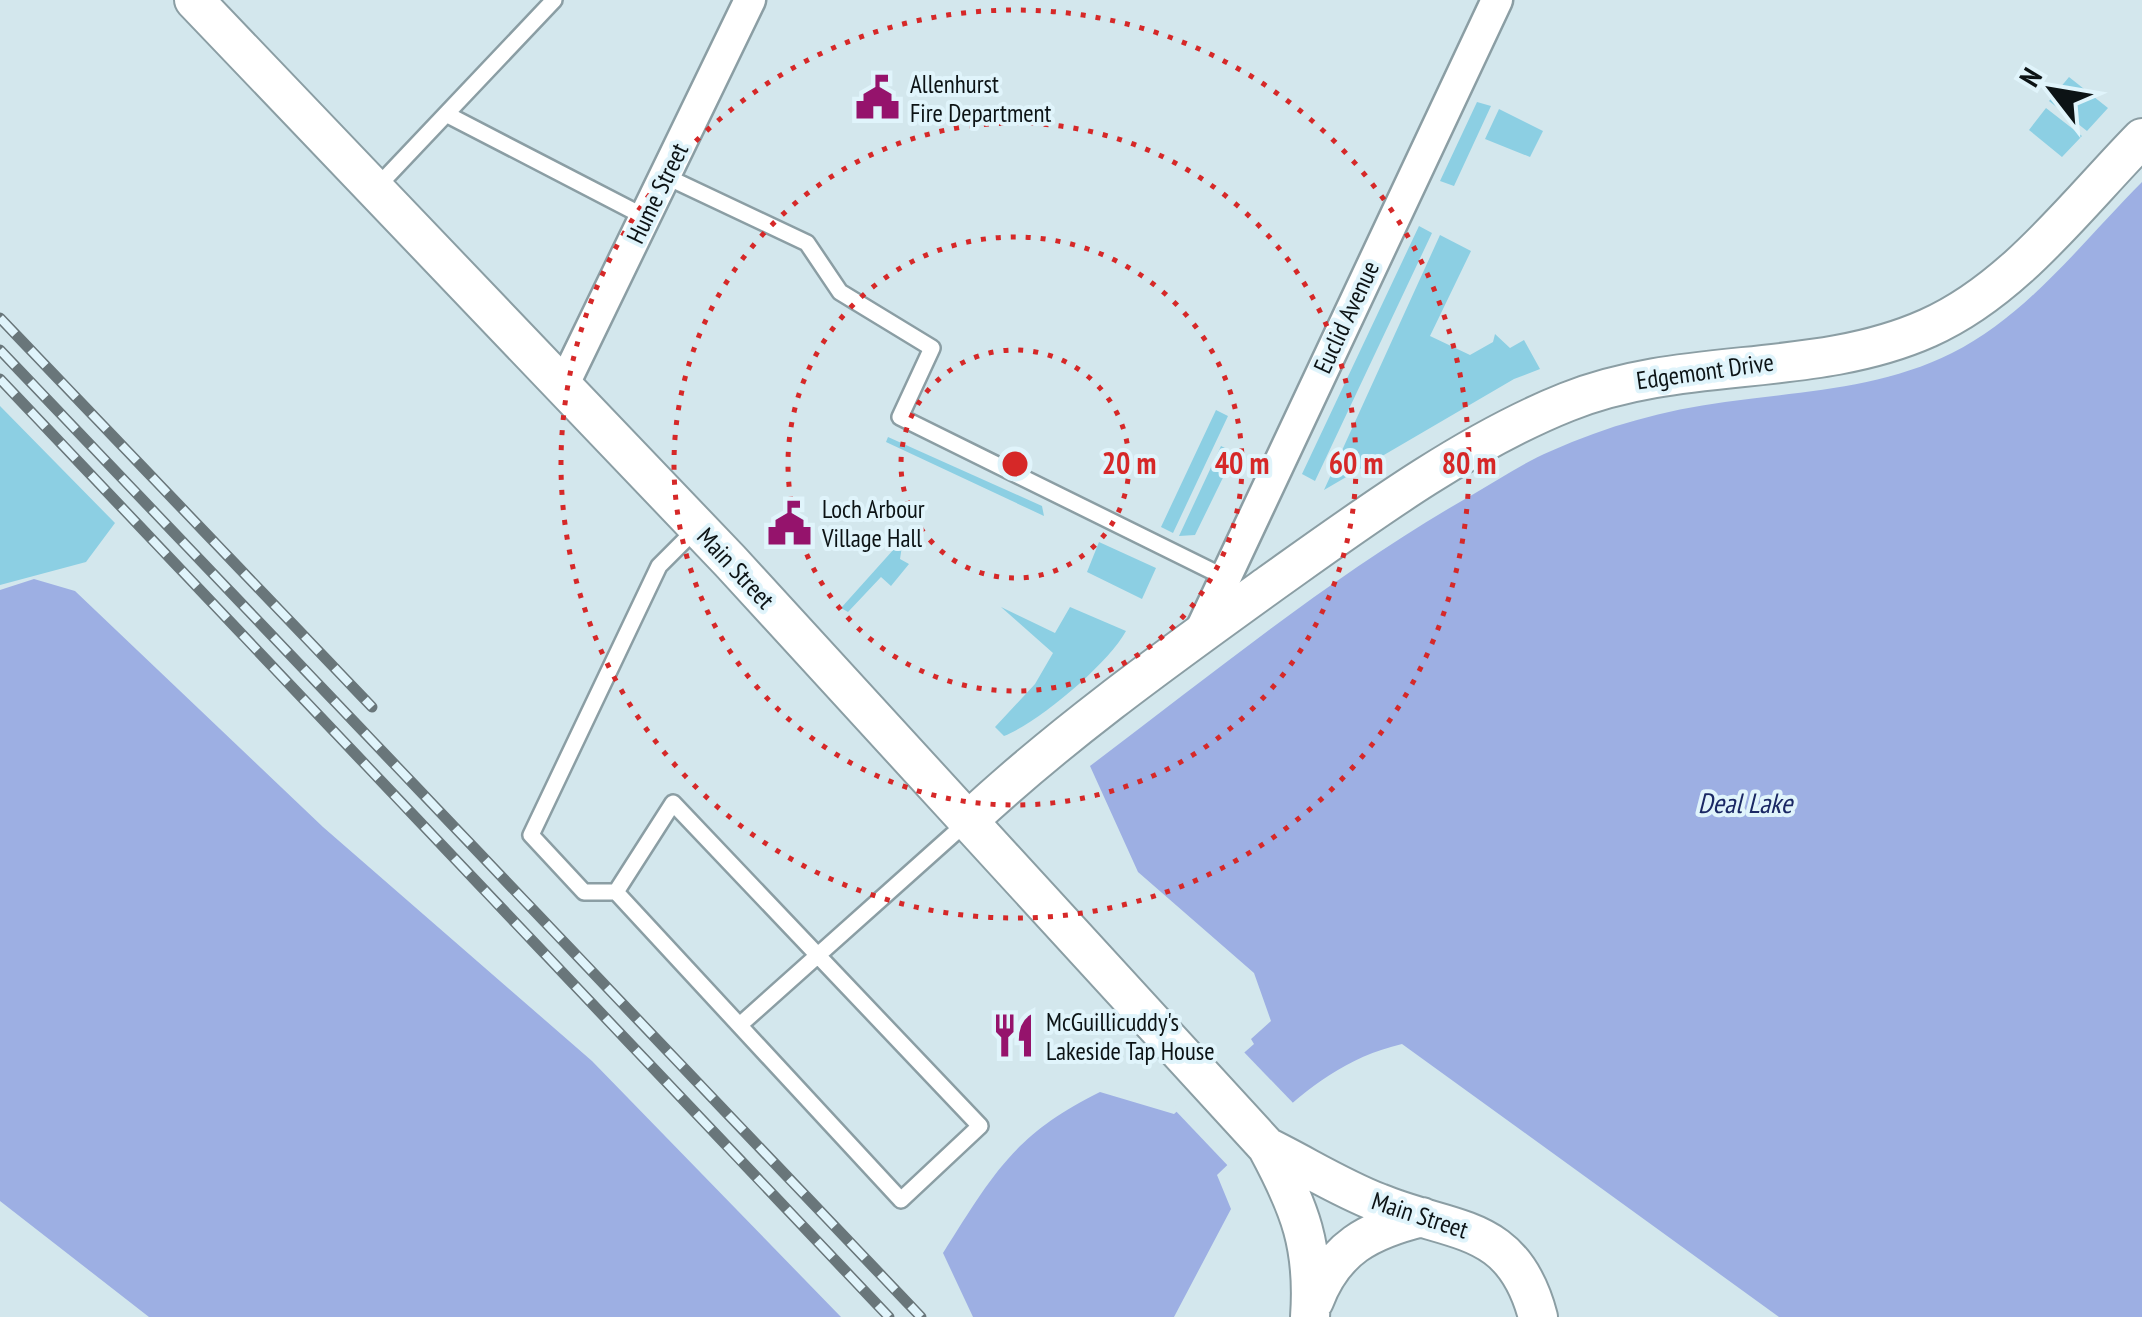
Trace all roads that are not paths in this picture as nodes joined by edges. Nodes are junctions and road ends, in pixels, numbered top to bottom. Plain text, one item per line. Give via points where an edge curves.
1 (554, 0) edge
2 (750, 0) edge
3 (1497, 0) edge
4 (206, 4) edge
5 (446, 114) junction
6 (2142, 138) edge
7 (665, 176) junction
8 (376, 188) junction
9 (645, 217) junction
10 (563, 386) junction
11 (698, 527) junction
12 (1224, 577) junction
13 (1198, 636) junction
14 (967, 822) junction
15 (616, 892) junction
16 (820, 955) junction
17 (742, 1023) junction
18 (1267, 1147) junction
19 (1424, 1216) junction
20 (1310, 1314) edge
21 (1538, 1317) edge

1 - 5 lane
2 - 7 street, Hume Street
3 - 12 street, Euclid Avenue
4 - 8 street, Main Street
5 - 8 lane
5 - 9 lane
6 - 13 street, Edgemont Drive via 1993,286 1930,327 1836,354 1668,372 1564,403 1376,509
7 - 9 street, Hume Street
7 - 12 lane via 807,242 840,292 932,348 900,416
8 - 10 street, Main Street
9 - 10 street, Hume Street
10 - 11 street, Main Street
11 - 14 street, Main Street
11 - 15 lane via 658,566 531,835 584,892
12 - 13 street, Euclid Avenue
13 - 14 street, Edgemont Drive via 1031,762
14 - 16 lane
14 - 18 street, Main Street
15 - 16 lane via 673,802
15 - 17 lane
16 - 17 lane
16 - 17 lane via 980,1126 902,1200
18 - 19 street, Main Street via 1368,1199
18 - 20 street, Main Street via 1300,1210 1314,1279
19 - 20 street via 1376,1230 1347,1248 1327,1273
19 - 21 street, Main Street via 1478,1234 1506,1254 1528,1285

